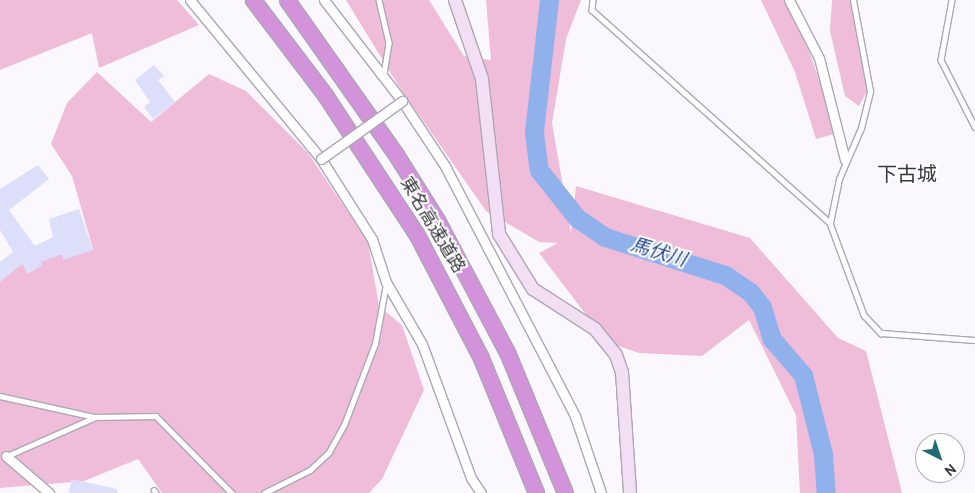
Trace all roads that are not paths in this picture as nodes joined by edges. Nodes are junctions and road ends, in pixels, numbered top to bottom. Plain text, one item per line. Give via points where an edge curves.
1 (190, 0) edge
2 (254, 0) edge
3 (287, 0) edge
4 (324, 0) edge
5 (380, 0) edge
6 (455, 0) edge
7 (593, 0) edge
8 (789, 0) edge
9 (854, 0) edge
10 (952, 0) edge
11 (384, 78) junction
12 (402, 101) junction
13 (975, 127) edge
14 (321, 159) junction
15 (845, 160) junction
16 (830, 223) junction
17 (386, 282) junction
18 (975, 340) edge
19 (0, 396) edge
20 (95, 417) junction
21 (6, 456) joint
22 (49, 493) edge
23 (232, 493) edge
24 (264, 493) edge
25 (482, 493) edge
26 (536, 493) edge
27 (565, 493) edge
28 (600, 493) edge
29 (630, 493) edge

1 - 14 street
2 - 26 highway, 東名高速道路 via 325,95 417,235 482,358
3 - 27 highway, 東名高速道路 via 395,152 437,220 507,352
4 - 11 street
5 - 11 lane via 389,43
6 - 29 main road via 482,79 499,234 533,289 595,329 616,355 622,372
7 - 16 lane via 592,10
8 - 15 street via 819,58
9 - 15 lane via 870,91 861,128
10 - 13 lane via 941,60
11 - 12 street
12 - 14 street, bridge
12 - 28 street via 445,166 575,416
14 - 17 street via 372,239
15 - 16 lane
16 - 18 lane via 864,315 881,333
17 - 24 lane via 375,344 344,425 329,452 310,470
17 - 25 street via 422,344 472,478
19 - 20 lane
20 - 21 lane
20 - 23 lane via 156,416
21 - 22 street

